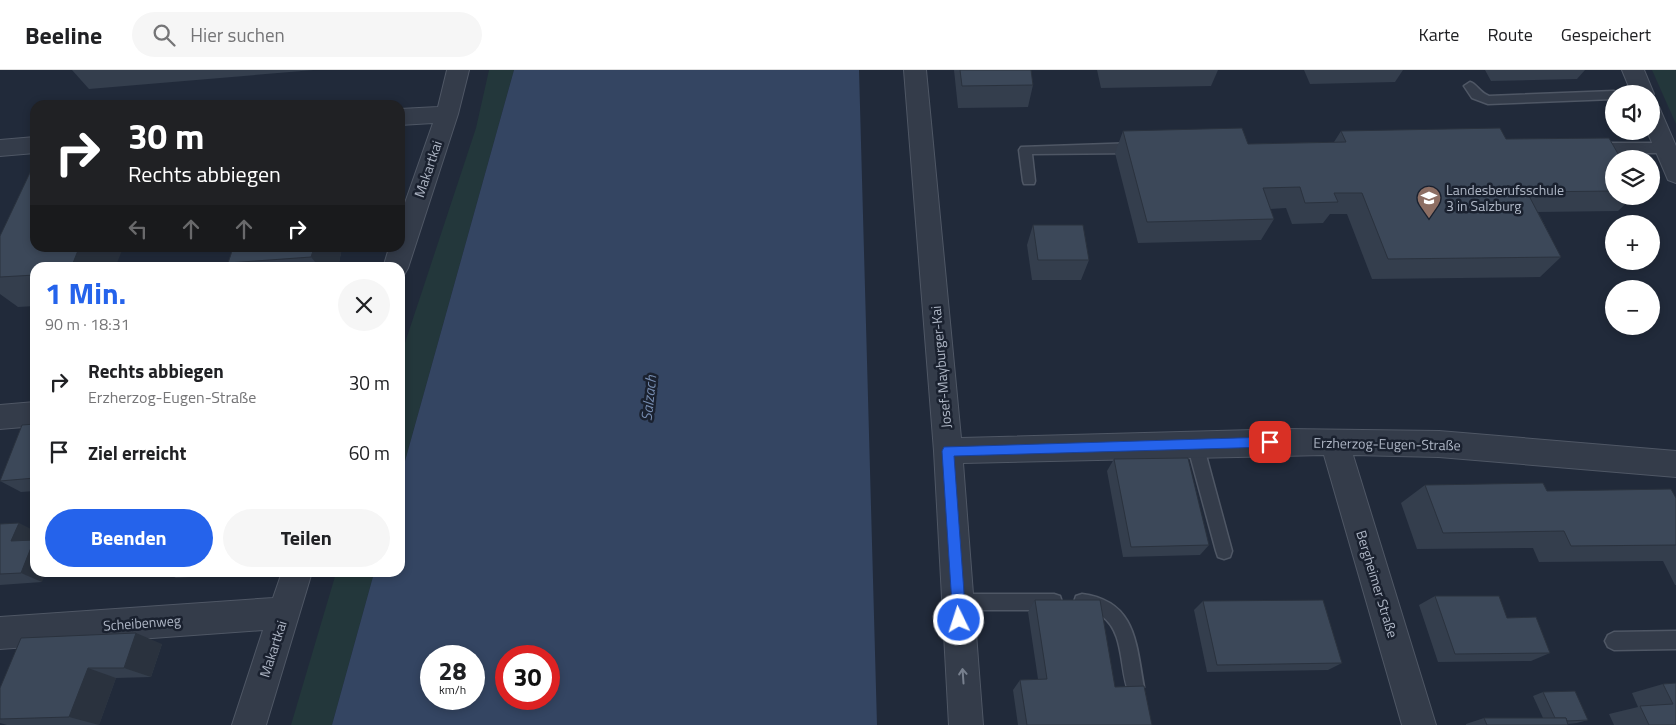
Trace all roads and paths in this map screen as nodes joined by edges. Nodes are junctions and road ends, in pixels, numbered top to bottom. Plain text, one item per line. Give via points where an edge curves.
1 (458, 70) edge
2 (915, 70) edge
3 (1633, 70) edge
4 (1639, 85) edge
5 (1470, 86) dead end
6 (1605, 96) edge
7 (447, 114) junction
8 (405, 118) edge
9 (1660, 134) edge
10 (30, 145) edge
11 (1150, 147) edge
12 (0, 148) edge
13 (1584, 148) edge
14 (1666, 148) junction
15 (1676, 174) edge
16 (1029, 181) dead end
17 (405, 238) edge
18 (30, 414) edge
19 (0, 417) edge
20 (1195, 444) junction
21 (1335, 444) junction
22 (948, 451) junction
23 (1676, 464) edge
24 (1224, 551) dead end
25 (296, 577) edge
26 (958, 602) junction
27 (285, 613) junction
28 (0, 633) edge
29 (1676, 640) edge
30 (1614, 641) dead end
31 (1135, 687) edge
32 (249, 725) edge
33 (966, 725) edge
34 (1419, 725) edge

1 - 7 street, Makartkai
2 - 22 street, Josef-Mayburger-Kai
3 - 4 street
5 - 6 lane via 1476,95 1488,100
7 - 8 street
7 - 17 street, Makartkai
9 - 14 street
10 - 12 street
11 - 16 lane via 1025,150
13 - 14 lane
14 - 15 street
18 - 19 street
20 - 21 street, Erzherzog-Eugen-Straße
20 - 22 street, Erzherzog-Eugen-Straße
20 - 24 lane
21 - 23 street, Erzherzog-Eugen-Straße via 1439,444
21 - 34 street, Bergheimer Straße
22 - 26 street, Josef-Mayburger-Kai
25 - 27 street, Makartkai
26 - 31 lane via 1086,602 1107,607 1123,627
33 -> 26 street, Josef-Mayburger-Kai
27 - 28 street, Scheibenweg
27 - 32 street, Makartkai
29 - 30 lane

